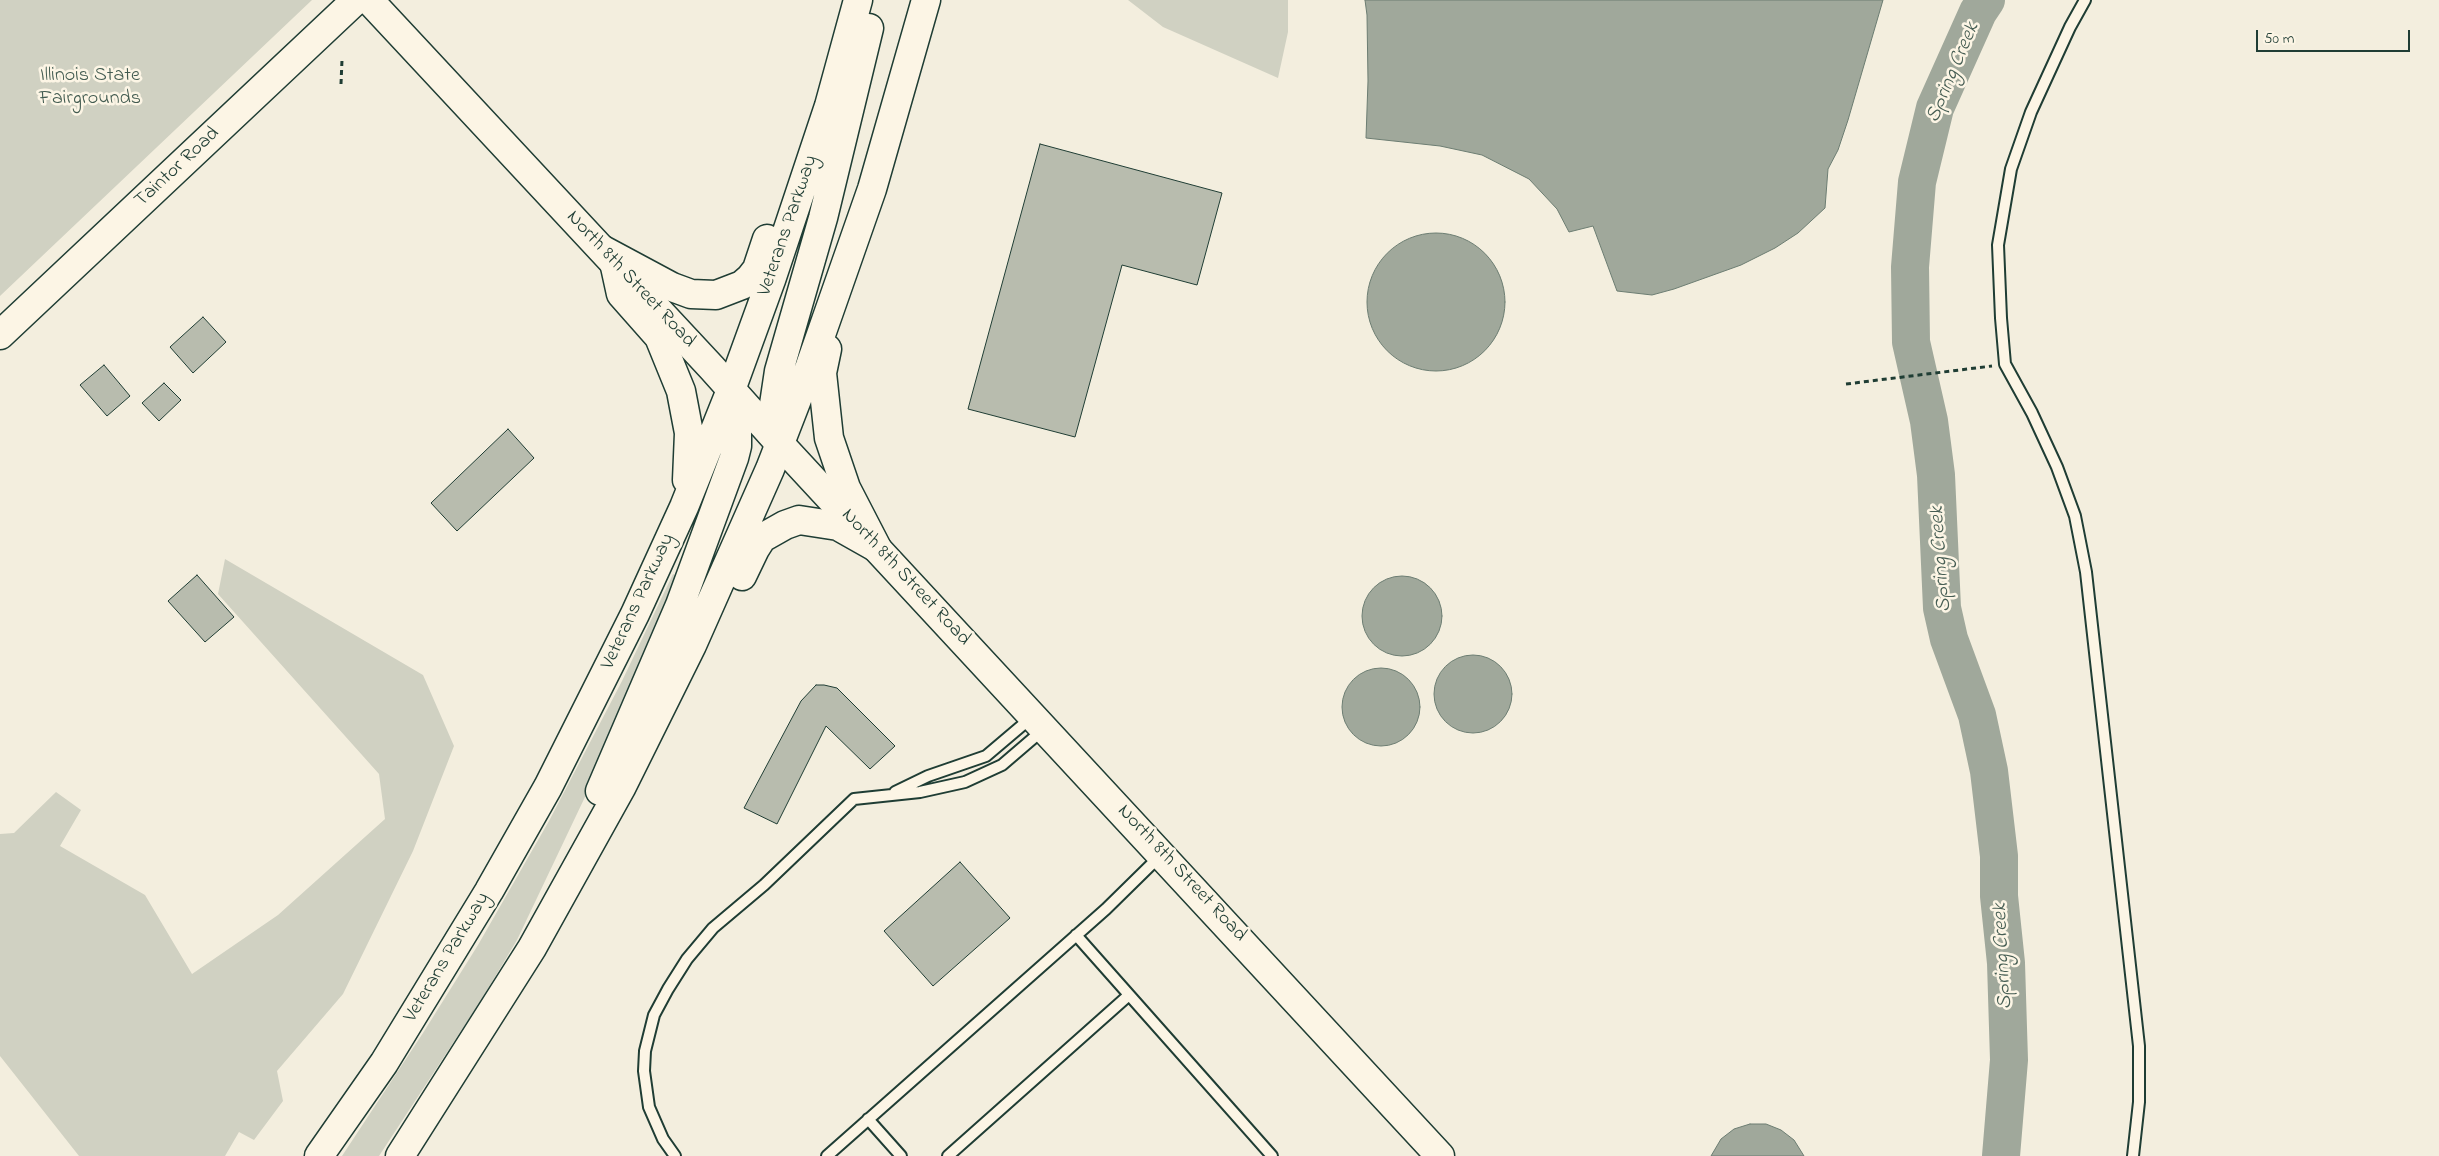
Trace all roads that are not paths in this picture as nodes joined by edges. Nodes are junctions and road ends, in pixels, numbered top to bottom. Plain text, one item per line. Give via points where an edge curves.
1 (356, 0) edge
2 (369, 0) edge
3 (926, 0) edge
4 (2085, 0) edge
5 (863, 1) edge
6 (608, 256) junction
7 (842, 276) junction
8 (0, 335) edge
9 (731, 390) junction
10 (780, 444) junction
11 (684, 507) junction
12 (877, 548) junction
13 (1039, 722) junction
14 (621, 788) junction
15 (889, 794) junction
16 (602, 824) junction
17 (1161, 854) junction
18 (1076, 935) junction
19 (1128, 995) junction
20 (868, 1119) junction
21 (319, 1156) edge
22 (400, 1156) edge
23 (675, 1156) edge
24 (827, 1156) edge
25 (900, 1156) edge
26 (948, 1156) edge
27 (1272, 1156) edge
28 (1440, 1156) edge
29 (2133, 1156) edge

1 - 8 main road, Taintor Road
2 - 6 main road, North 8th Street Road
3 - 7 main road via 872,189
4 - 29 lane via 2031,112 2011,169 1998,245 2001,318 2005,364 2057,467 2075,516 2086,572 2139,1046 2139,1102
5 - 6 main road via 827,54 757,269 750,278 728,292 691,294
5 - 9 main road, Veterans Parkway via 771,280
5 - 10 main road via 823,218 779,371 774,411
6 - 9 main road, North 8th Street Road
6 - 11 main road via 621,294 659,337 681,391 690,458
7 - 10 main road
7 - 12 main road via 822,373 826,424 846,488
9 - 10 main road, North 8th Street Road
9 - 11 main road, Veterans Parkway
9 - 16 main road via 737,417 734,458 680,606 598,796
10 - 12 main road, North 8th Street Road
10 - 14 main road via 692,645
11 - 21 main road, Veterans Parkway via 538,805 438,977 384,1063
12 - 13 main road, North 8th Street Road
12 - 14 main road via 838,526 814,521 799,520 762,538 659,749
13 - 15 lane via 986,756 928,776
13 - 15 lane via 1008,760 993,770 965,782 920,792
13 - 17 main road, North 8th Street Road
14 - 16 main road
15 - 23 lane via 854,799 764,885 713,928 687,959 668,989 654,1015 645,1051 644,1071 649,1107
16 - 22 main road via 489,1018
17 - 18 lane
17 - 28 main road, North 8th Street Road
18 - 19 lane
18 - 20 lane
19 - 26 lane
19 - 27 lane
20 - 24 lane
20 - 25 lane

